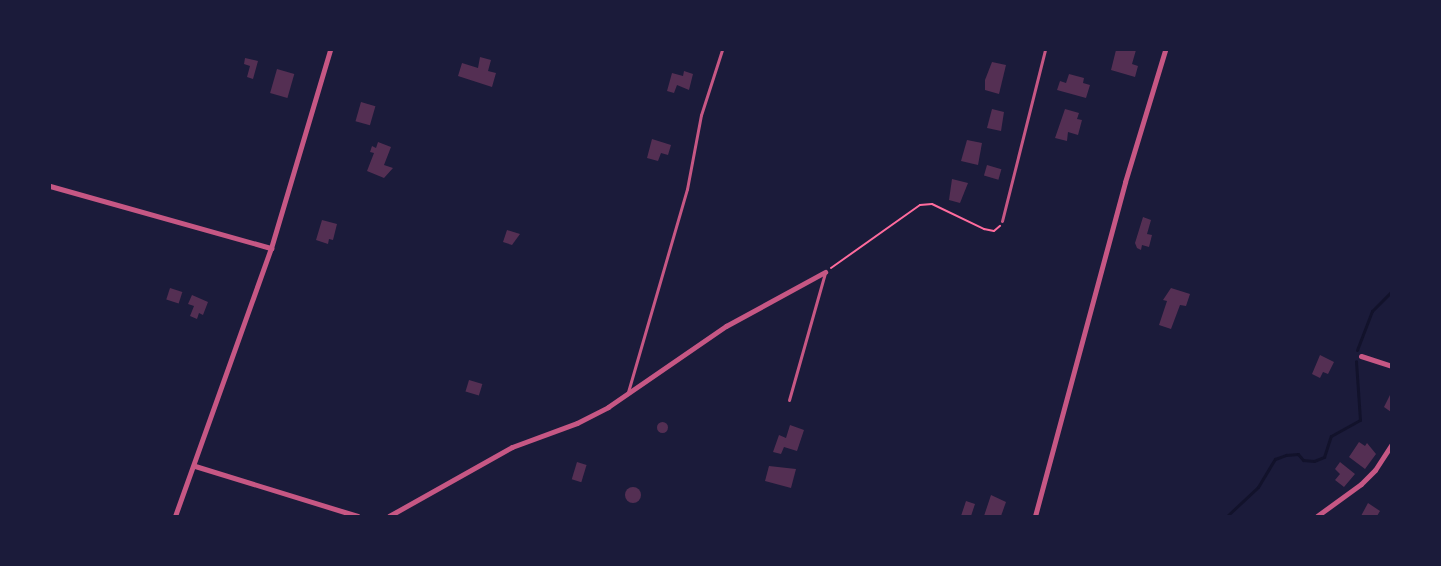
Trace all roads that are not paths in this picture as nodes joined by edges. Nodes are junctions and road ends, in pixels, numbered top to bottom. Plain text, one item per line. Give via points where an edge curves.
1 (330, 50) edge
2 (722, 50) edge
3 (1045, 50) edge
4 (1165, 50) edge
5 (50, 186) edge
6 (1002, 221) road end
7 (271, 248) junction
8 (825, 272) joint
9 (1361, 356) dead end
10 (1391, 366) edge
11 (628, 392) junction
12 (789, 400) dead end
13 (1391, 445) edge
14 (195, 466) junction
15 (175, 516) edge
16 (358, 516) edge
17 (389, 516) edge
18 (1035, 516) edge
19 (1318, 516) edge

1 - 7 street
2 - 11 lane via 701,115 687,189
3 - 6 lane
4 - 18 street via 1125,182
5 - 7 street
7 - 14 street
8 - 11 street via 726,326
8 - 12 lane
9 - 10 street
11 - 17 street via 585,419 512,447
13 - 19 street via 1376,470
14 - 15 street
14 - 16 street

